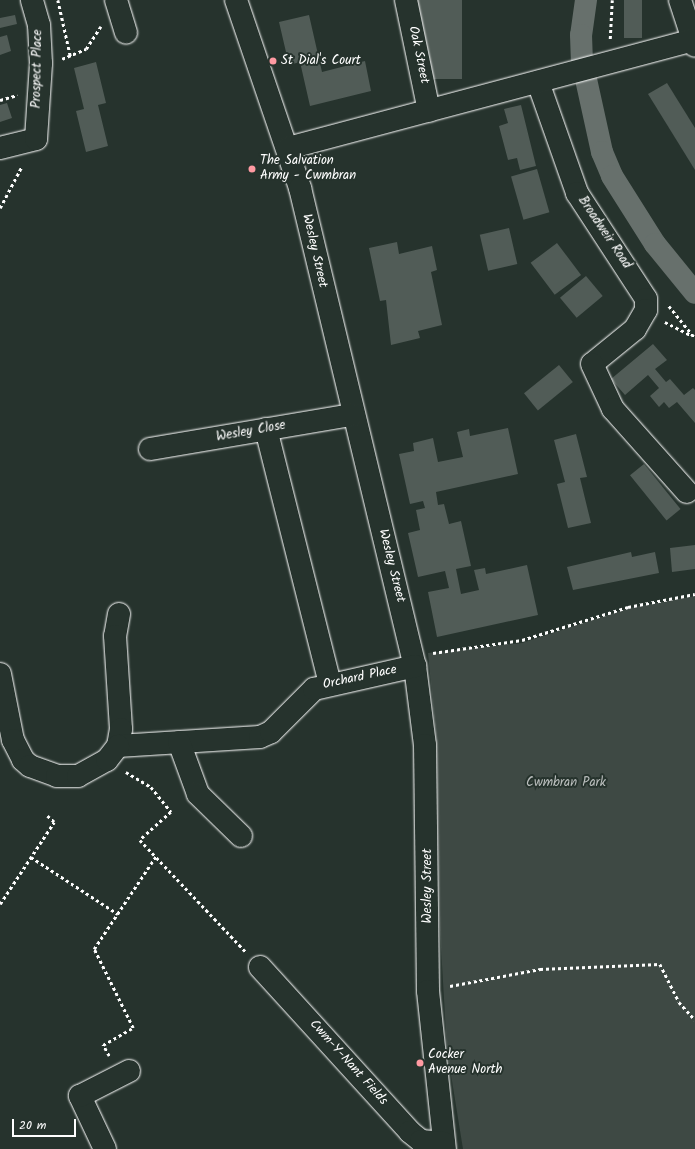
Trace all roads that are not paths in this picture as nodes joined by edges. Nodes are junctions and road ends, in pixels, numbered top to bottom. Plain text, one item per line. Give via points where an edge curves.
1 (32, 0) edge
2 (116, 0) edge
3 (236, 0) edge
4 (406, 0) edge
5 (680, 0) edge
6 (126, 32) dead end
7 (694, 43) edge
8 (538, 82) junction
9 (429, 110) junction
10 (0, 148) edge
11 (288, 148) junction
12 (352, 414) junction
13 (266, 429) junction
14 (150, 449) dead end
15 (687, 492) dead end
16 (119, 614) dead end
17 (414, 661) junction
18 (0, 674) edge
19 (330, 683) junction
20 (179, 742) junction
21 (112, 753) junction
22 (240, 836) dead end
23 (260, 967) road end
24 (124, 1074) road end
25 (444, 1146) edge
26 (105, 1149) edge

1 - 10 street, Prospect Place via 39,25 41,63 36,139
2 - 6 street
3 - 11 street, Wesley Street
4 - 9 street, Oak Street
5 - 7 street
7 - 8 street
8 - 9 street
8 - 15 street, Broadweir Road via 577,193 644,290 646,310 635,329 592,364 613,409
9 - 11 street
11 - 12 street, Wesley Street
12 - 13 street, Wesley Close
12 - 17 street, Wesley Street
13 - 14 street, Wesley Close
13 - 19 street
16 - 21 street via 115,636 121,729
17 - 19 street, Orchard Place
17 - 25 street, Wesley Street via 426,745 428,991
18 - 21 street via 13,740 23,760 38,770 67,777 89,772
19 - 20 street, Orchard Place via 307,694 266,735
20 - 21 street, Orchard Place
20 - 22 street via 198,794
23 - 25 street, Cwm-Y-Nant Fields via 410,1132 421,1141
24 - 26 street via 80,1096

